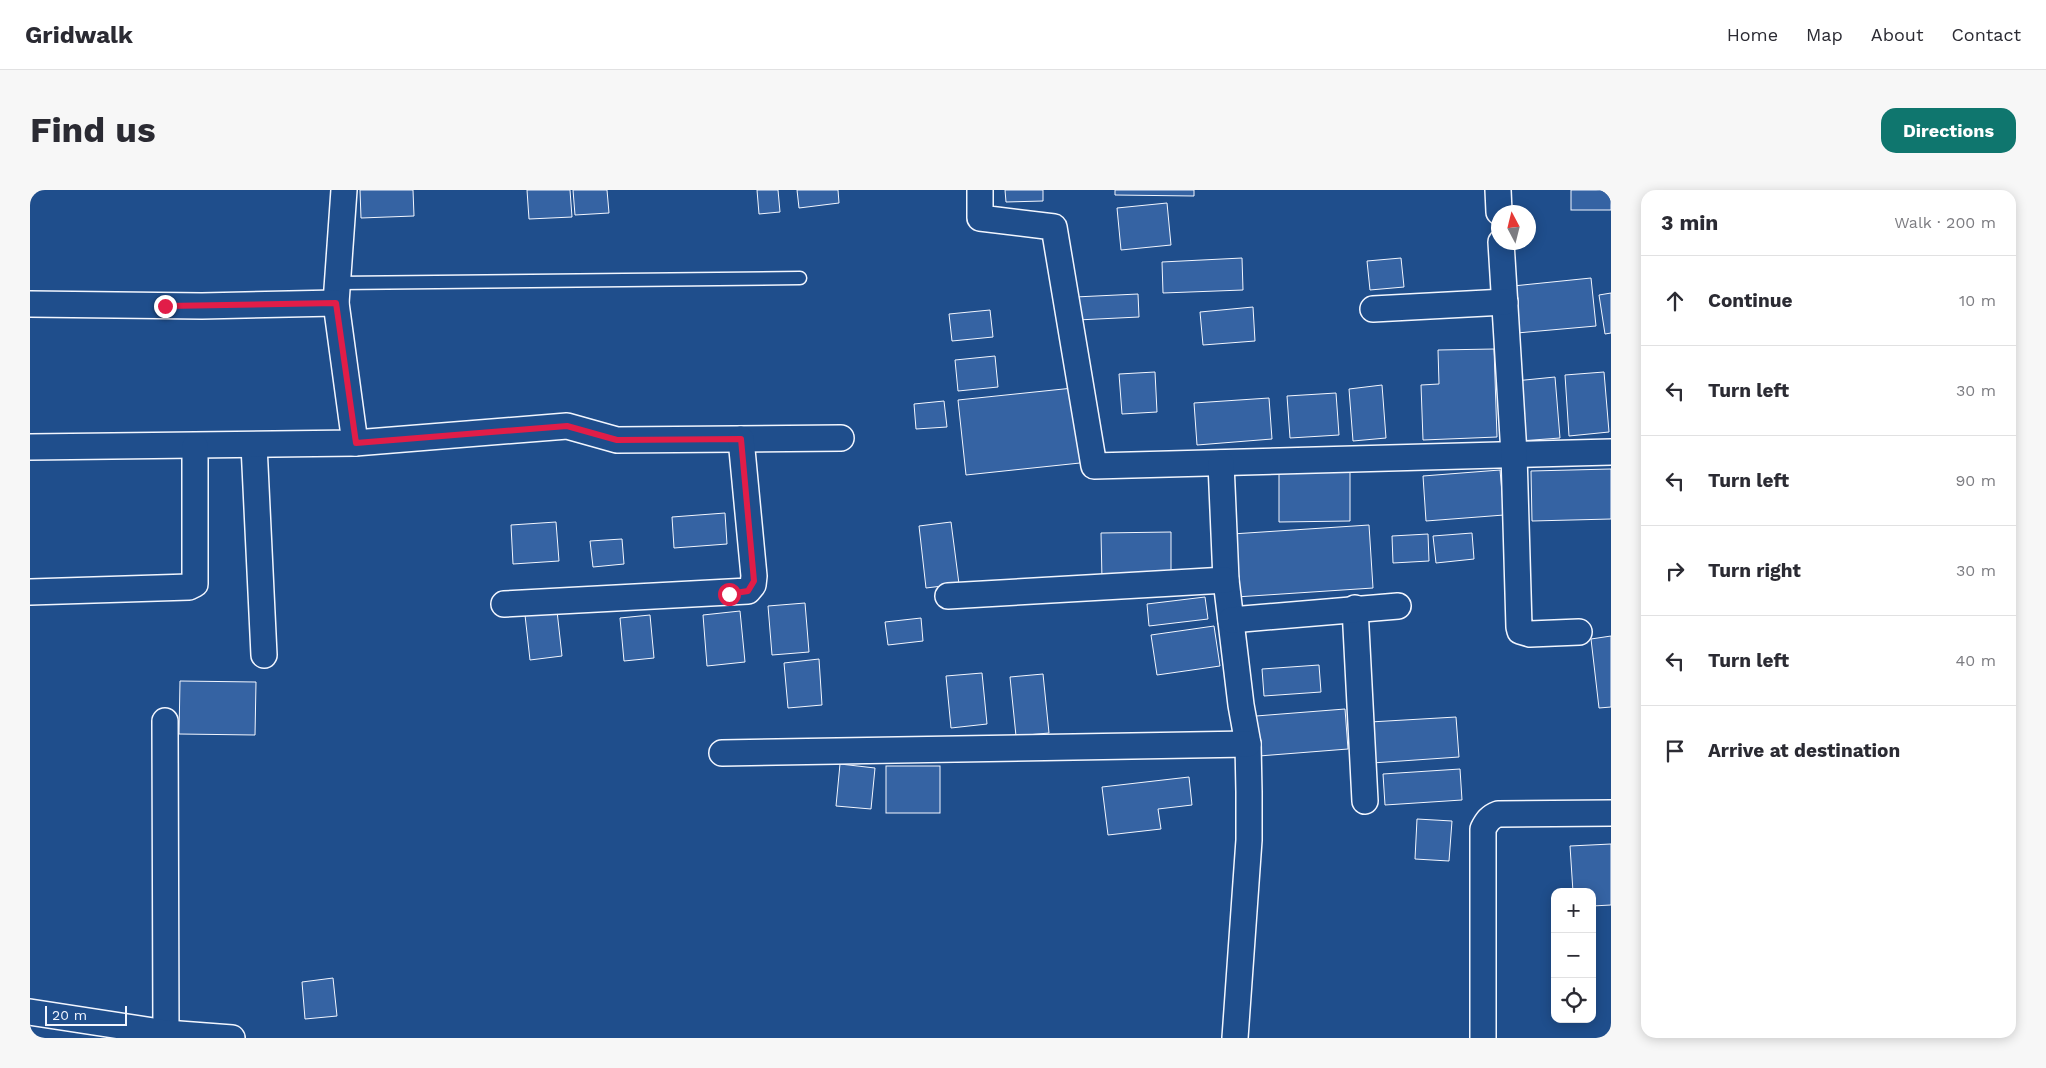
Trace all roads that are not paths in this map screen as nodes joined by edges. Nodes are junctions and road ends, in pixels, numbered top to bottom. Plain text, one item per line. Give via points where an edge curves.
1 (344, 190) edge
2 (980, 190) edge
3 (1498, 190) edge
4 (1499, 205) edge
5 (1502, 250) edge
6 (800, 278) dead end
7 (337, 293) junction
8 (1505, 302) junction
9 (30, 304) edge
10 (1373, 309) dead end
11 (841, 438) dead end
12 (741, 439) junction
13 (356, 443) junction
14 (254, 445) junction
15 (195, 446) junction
16 (30, 447) edge
17 (1611, 452) edge
18 (1514, 454) junction
19 (1221, 463) junction
20 (1226, 580) junction
21 (30, 592) edge
22 (948, 596) dead end
23 (504, 604) dead end
24 (1398, 606) dead end
25 (1354, 608) junction
26 (1231, 620) junction
27 (1580, 632) dead end
28 (264, 655) dead end
29 (165, 721) dead end
30 (1248, 744) junction
31 (722, 753) dead end
32 (1365, 801) dead end
33 (1611, 813) edge
34 (30, 1012) edge
35 (166, 1036) edge
36 (230, 1038) edge
37 (1235, 1038) edge
38 (1483, 1038) edge

1 - 7 street
2 - 19 street via 980,218 1054,226 1094,466
3 - 4 street
5 - 8 street
6 - 7 lane
7 - 9 street via 202,306
7 - 13 street
8 - 10 street
8 - 18 street
11 - 12 street
12 - 13 street via 617,440 567,426
12 - 23 street via 754,576 748,591
13 - 14 street
14 - 15 street
14 - 28 street
15 - 16 street
15 - 21 street via 195,584 189,587
17 - 18 street
18 - 19 street
18 - 27 street via 1520,631 1530,634
19 - 20 street
20 - 22 street
20 - 26 street
24 - 25 street
25 - 26 street
25 - 32 street
26 - 30 street
29 - 35 street
30 - 31 street
30 - 37 street via 1248,840
33 - 38 street via 1498,814 1486,822 1483,829
34 - 35 street
35 - 36 street

